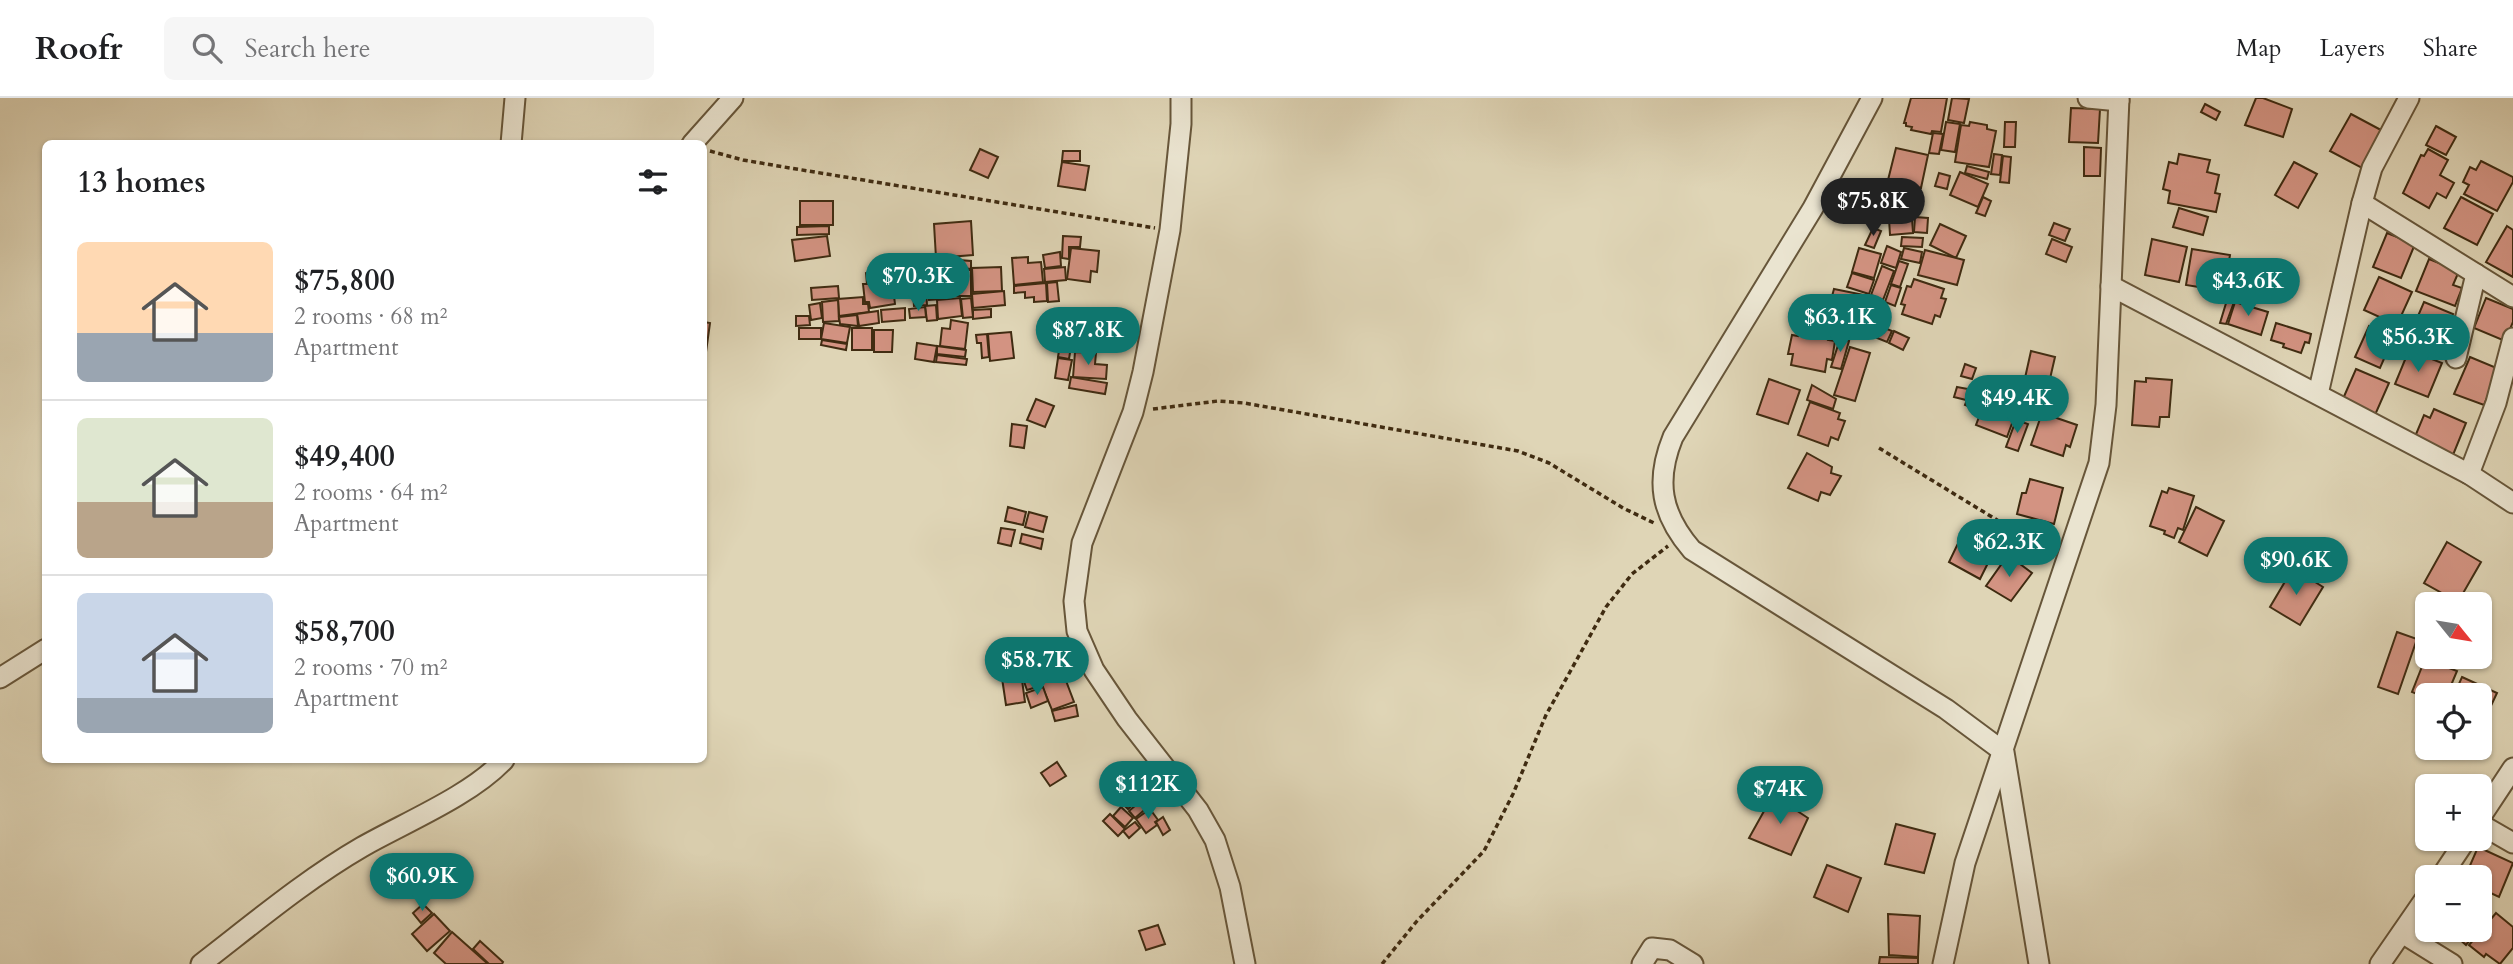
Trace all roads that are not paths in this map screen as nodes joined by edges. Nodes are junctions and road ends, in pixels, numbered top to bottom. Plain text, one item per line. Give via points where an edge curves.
1 (515, 98) edge
2 (733, 98) edge
3 (1181, 98) edge
4 (1872, 98) edge
5 (2088, 98) edge
6 (2409, 98) edge
7 (2119, 100) edge
8 (511, 140) edge
9 (696, 140) edge
10 (2362, 203) junction
11 (2476, 274) junction
12 (2111, 286) junction
13 (2513, 297) edge
14 (2513, 338) edge
15 (2456, 358) dead end
16 (2318, 394) junction
17 (2469, 474) junction
18 (2513, 503) edge
19 (42, 652) edge
20 (0, 678) edge
21 (2004, 752) junction
22 (501, 763) edge
23 (2513, 768) edge
24 (2492, 800) edge
25 (2492, 831) edge
26 (2513, 844) edge
27 (2415, 914) edge
28 (2402, 933) junction
29 (201, 964) edge
30 (1245, 964) edge
31 (1642, 964) edge
32 (1692, 964) edge
33 (1943, 964) edge
34 (2039, 964) edge
35 (2380, 964) edge
36 (2452, 964) edge

1 - 8 street
2 - 9 street
3 - 30 street via 1170,230 1133,412 1082,542 1074,601 1077,631 1094,670 1198,810 1215,840 1230,887
4 - 21 street via 1814,208 1672,438 1663,461 1666,504 1692,550 1945,709
5 - 7 street
6 - 10 street via 2372,168
7 - 12 street
10 - 11 street
10 - 16 street
11 - 13 street
11 - 15 street
12 - 16 street
12 - 21 street via 2099,463
14 - 17 street via 2496,402
16 - 17 street
17 - 18 street
19 - 20 street
21 - 33 street via 1965,863
21 - 34 street
22 - 29 street via 423,816 318,875
23 - 24 street
25 - 26 street
27 - 28 street
28 - 35 street
28 - 36 street
31 - 32 street via 1653,948 1670,950

